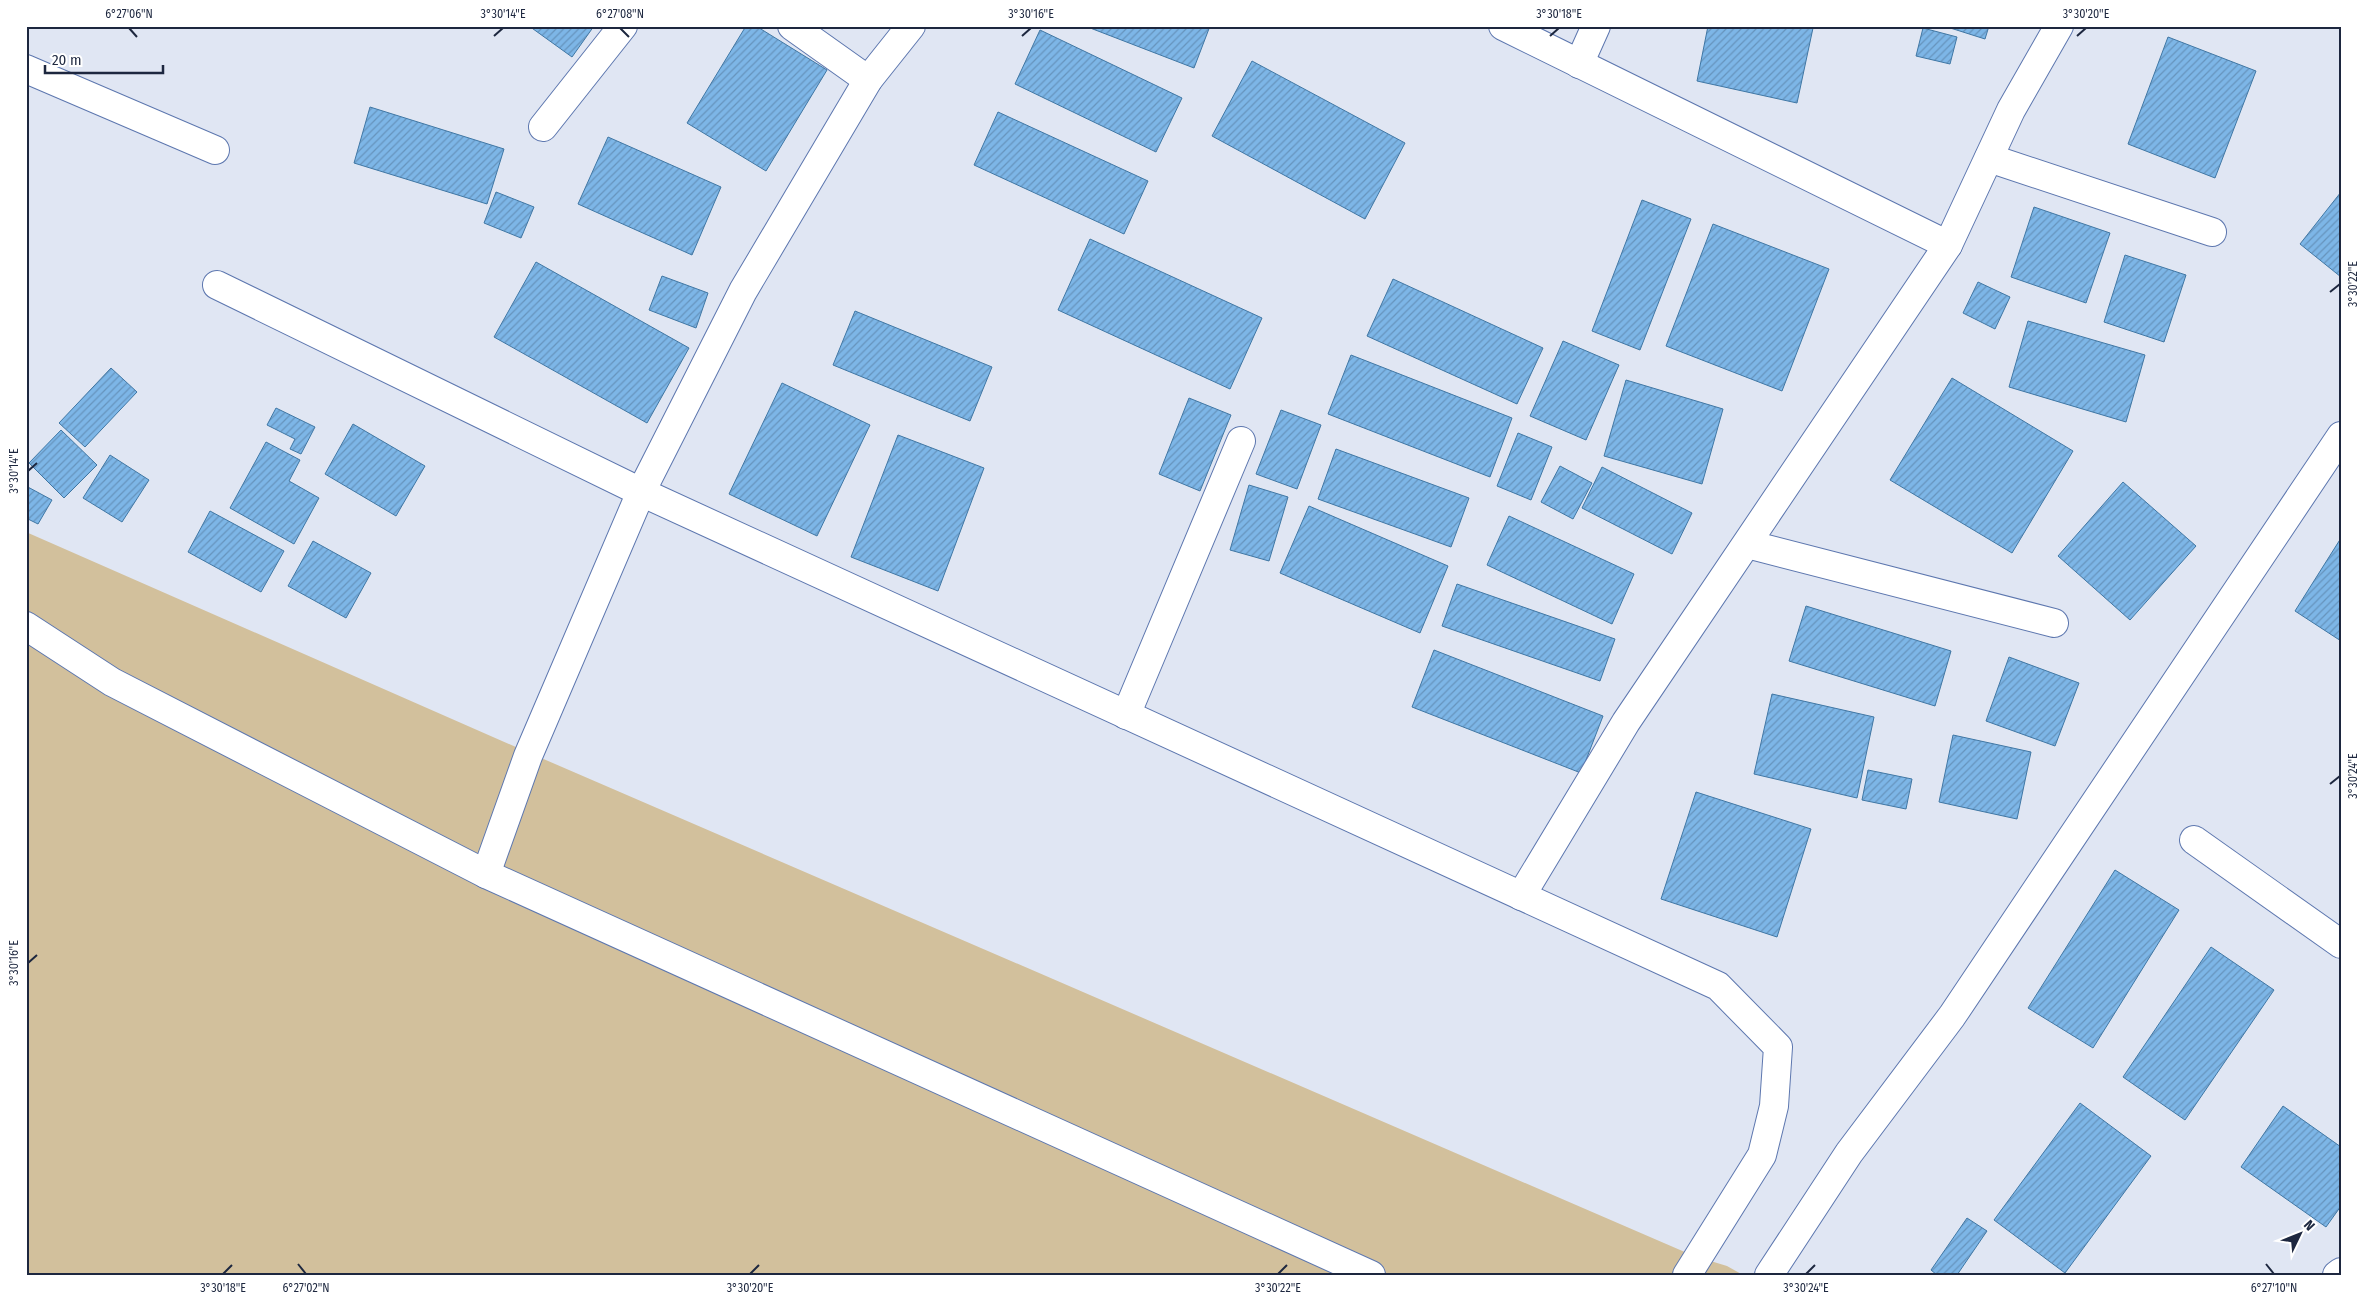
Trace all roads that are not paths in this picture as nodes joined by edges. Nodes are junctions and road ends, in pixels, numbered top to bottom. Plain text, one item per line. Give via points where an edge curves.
1 (622, 26) edge
2 (792, 26) edge
3 (910, 26) edge
4 (1503, 26) edge
5 (1596, 26) edge
6 (2059, 26) edge
7 (1579, 64) junction
8 (26, 68) edge
9 (868, 80) junction
10 (544, 126) dead end
11 (215, 150) dead end
12 (1989, 158) junction
13 (2212, 232) dead end
14 (1948, 246) junction
15 (217, 285) dead end
16 (2341, 436) edge
17 (1241, 441) dead end
18 (641, 492) junction
19 (1747, 544) junction
20 (2054, 623) dead end
21 (26, 626) edge
22 (1126, 715) junction
23 (2194, 840) dead end
24 (486, 874) junction
25 (1521, 896) junction
26 (2341, 944) edge
27 (2341, 1272) edge
28 (1371, 1275) edge
29 (1687, 1275) edge
30 (1769, 1275) edge
31 (2338, 1275) edge

1 - 10 street
2 - 9 street
3 - 9 street
4 - 7 street
5 - 7 street
6 - 12 street via 2011,110
7 - 14 street
8 - 11 street
9 - 18 street via 743,291
12 - 13 street
12 - 14 street
14 - 19 street
15 - 18 street
16 - 30 street via 1952,1016 1849,1153
17 - 22 street
18 - 22 street
18 - 24 street via 528,756
19 - 20 street
19 - 25 street via 1626,722
21 - 24 street via 112,682
22 - 25 street
23 - 26 street
24 - 28 street
25 - 29 street via 1718,986 1778,1046 1774,1106 1762,1155
27 - 31 street

